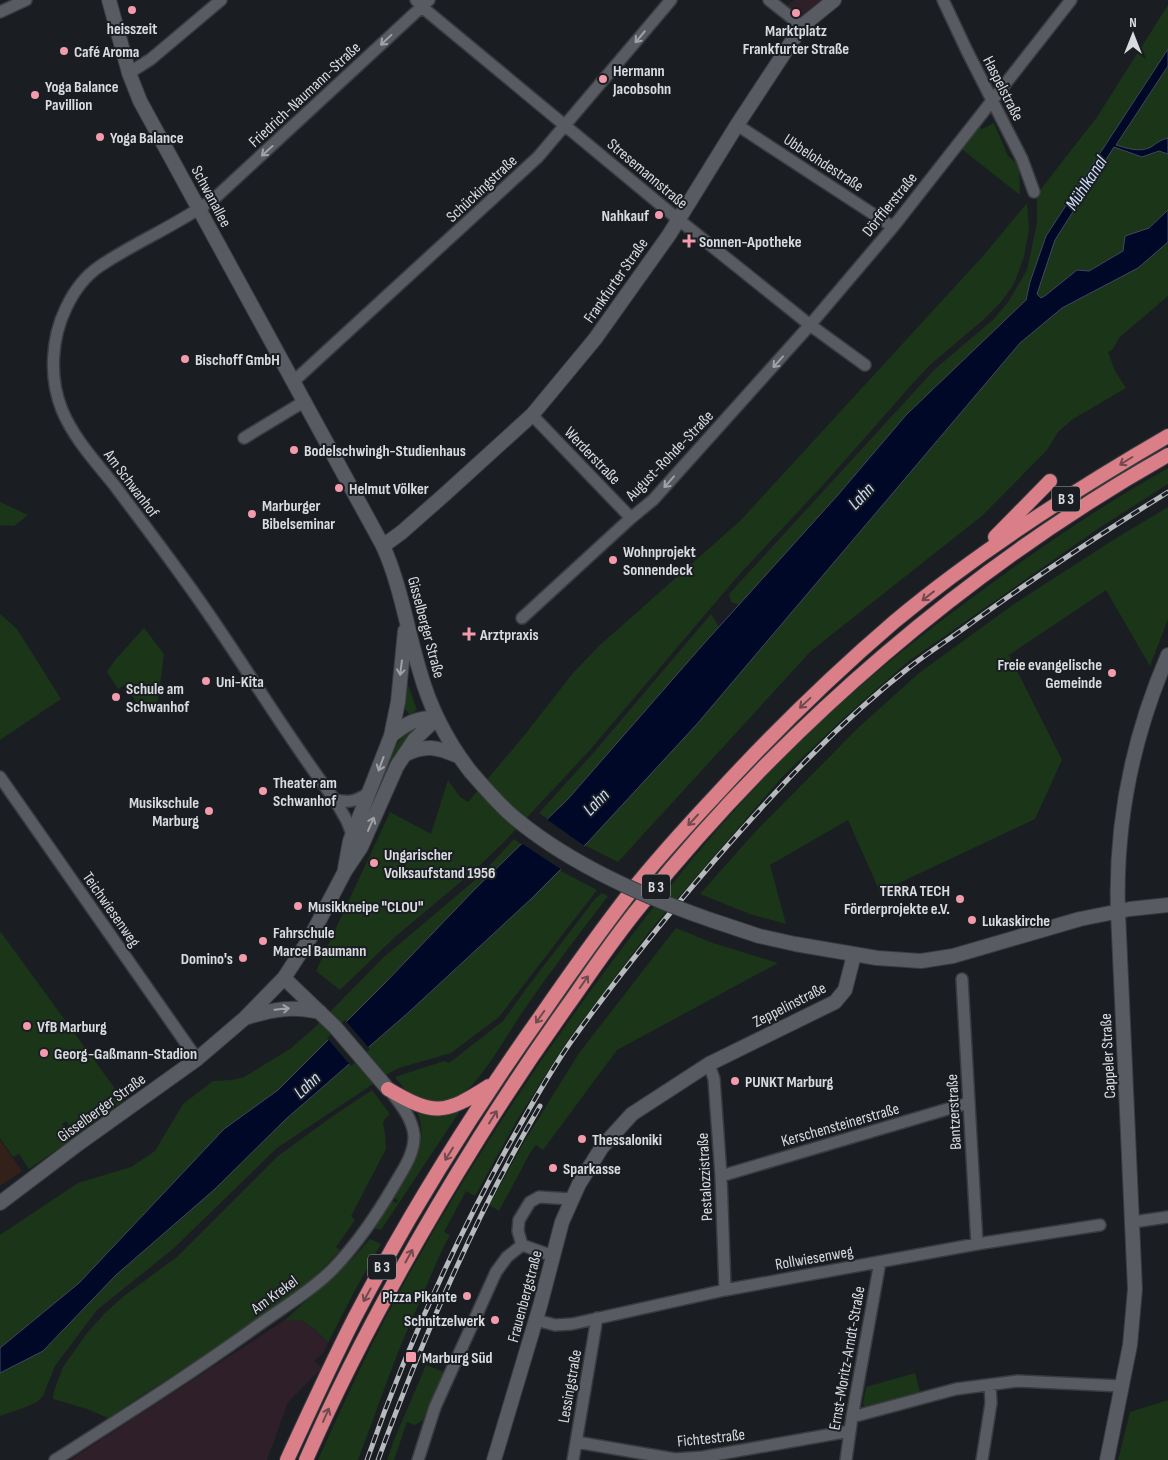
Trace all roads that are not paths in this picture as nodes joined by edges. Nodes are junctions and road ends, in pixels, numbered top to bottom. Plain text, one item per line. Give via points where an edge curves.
1 (26, 0) edge
2 (109, 0) edge
3 (221, 0) edge
4 (671, 0) edge
5 (769, 0) edge
6 (834, 0) edge
7 (943, 0) edge
8 (1071, 0) edge
9 (422, 2) edge
10 (0, 12) edge
11 (802, 26) junction
12 (129, 73) junction
13 (992, 101) junction
14 (737, 124) junction
15 (566, 126) junction
16 (1034, 192) dead end
17 (199, 209) junction
18 (679, 220) junction
19 (892, 226) junction
20 (810, 326) junction
21 (865, 365) dead end
22 (294, 381) junction
23 (305, 401) junction
24 (532, 415) junction
25 (1168, 436) edge
26 (244, 438) dead end
27 (1168, 455) edge
28 (1050, 481) dead end
29 (631, 518) junction
30 (383, 546) junction
31 (966, 566) junction
32 (522, 618) dead end
33 (406, 619) junction
34 (1168, 654) edge
35 (437, 718) junction
36 (391, 736) junction
37 (404, 755) junction
38 (458, 756) junction
39 (0, 777) edge
40 (370, 792) junction
41 (335, 800) junction
42 (352, 834) junction
43 (345, 871) junction
44 (1168, 905) edge
45 (1118, 912) junction
46 (854, 955) junction
47 (284, 978) junction
48 (962, 979) dead end
49 (320, 1012) junction
50 (245, 1018) junction
51 (196, 1059) junction
52 (709, 1064) junction
53 (493, 1083) junction
54 (388, 1088) joint
55 (968, 1103) junction
56 (407, 1105) junction
57 (721, 1176) junction
58 (572, 1199) junction
59 (0, 1203) edge
60 (1168, 1217) edge
61 (1133, 1222) junction
62 (1100, 1225) dead end
63 (520, 1242) junction
64 (977, 1244) junction
65 (553, 1256) junction
66 (880, 1262) junction
67 (725, 1290) junction
68 (597, 1318) junction
69 (536, 1320) junction
70 (990, 1385) junction
71 (1121, 1386) junction
72 (852, 1417) junction
73 (850, 1431) junction
74 (576, 1442) junction
75 (55, 1460) edge
76 (287, 1460) edge
77 (306, 1460) edge
78 (418, 1460) edge
79 (494, 1460) edge
80 (573, 1460) edge
81 (846, 1460) edge
82 (982, 1460) edge
83 (1107, 1460) edge

1 - 10 street
2 - 12 main road, Schwanallee
3 - 12 street via 151,59
4 -> 15 street, Schückingstraße
5 - 11 street
6 - 11 main road, Frankfurter Straße
7 - 13 street, Haspelstraße
8 - 13 street, Dörfflerstraße
9 - 15 street, Stresemannstraße
9 -> 17 street, Friedrich-Naumann-Straße via 227,187
11 - 14 main road, Frankfurter Straße
12 - 17 main road, Schwanallee
13 - 16 street, Haspelstraße via 1022,159
13 - 19 street, Dörfflerstraße
14 - 18 main road, Frankfurter Straße
14 - 19 street, Ubbelohdestraße
15 - 18 street, Stresemannstraße
15 - 22 street, Schückingstraße via 538,157
17 - 22 main road, Schwanallee
17 - 41 street, Am Schwanhof via 98,267 82,283 65,309 56,334 53,361 55,389 62,411 80,442 186,581
18 - 20 street, Stresemannstraße
18 - 24 main road, Frankfurter Straße via 595,339
19 - 20 street, Dörfflerstraße
20 - 21 street, Stresemannstraße
20 -> 29 street, August-Rohde-Straße via 653,500
22 - 23 main road, Schwanallee
23 - 26 street
23 - 30 main road, Schwanallee
24 - 29 street, Werderstraße
24 - 30 main road, Frankfurter Straße
25 -> 31 highway, B 3 via 1017,529
77 -> 27 highway, B 3 via 379,1309 444,1194 518,1076 592,970 685,852 735,796 825,707 954,598 1090,502
28 - 31 highway
29 - 32 street, August-Rohde-Straße
30 - 33 main road, Gisselberger Straße via 394,571
31 -> 53 highway, B 3 via 895,622 807,700 683,831 630,892 590,945
33 - 35 main road, Gisselberger Straße via 419,671
33 -> 36 main road, Gisselberger Straße via 398,702
34 - 45 main road, Cappeler Straße via 1150,700 1126,790 1120,840
35 - 36 main road via 410,721
35 - 37 main road, Gisselberger Straße
35 - 38 main road, Gisselberger Straße
36 -> 40 main road, Gisselberger Straße
37 - 38 main road via 427,747
43 -> 37 main road, Gisselberger Straße via 361,847 390,779
38 - 46 main road, Gisselberger Straße, bridge via 510,814 557,848 636,891 760,936
39 - 51 street, Teichwiesenweg
40 - 41 street via 351,802
40 - 42 main road, Gisselberger Straße
41 - 42 street, Am Schwanhof
42 - 43 main road, Gisselberger Straße
43 - 47 main road, Gisselberger Straße
44 - 45 main road
45 - 46 main road via 941,958 921,961
45 - 61 main road, Cappeler Straße
46 - 52 main road, Zeppelinstraße via 845,990 835,1002
47 - 49 main road
47 - 50 main road, Gisselberger Straße
48 - 55 street, Bantzerstraße
50 -> 49 main road via 284,1008
49 - 54 main road
50 - 51 main road, Gisselberger Straße
51 - 59 main road, Gisselberger Straße
52 - 57 street, Pestalozzistraße via 714,1078
52 - 58 main road, Zeppelinstraße via 643,1105 624,1121 602,1148
53 - 56 highway via 455,1106 441,1109
53 -> 76 highway, B 3 via 356,1316
54 - 56 highway
55 - 57 street, Kerschensteinerstraße
55 - 64 street, Bantzerstraße
56 - 75 street, Am Krekel via 414,1141 411,1155 369,1224 332,1270 239,1340
57 - 67 street, Pestalozzistraße
58 - 63 street via 533,1200 519,1220
58 - 65 main road, Frauenbergstraße
60 - 61 street
61 - 71 main road, Cappeler Straße via 1135,1289 1130,1344
62 - 64 street, Rollwiesenweg
63 - 65 street
63 - 78 street, Frauenbergstraße via 499,1265 450,1372
64 - 66 street, Rollwiesenweg
65 - 69 main road, Frauenbergstraße
66 - 67 street, Rollwiesenweg
66 - 72 street, Ernst-Moritz-Arndt-Straße
67 - 68 street, Rollwiesenweg
68 - 69 street, Rollwiesenweg via 555,1325
68 - 74 street, Lessingstraße
69 - 79 main road, Frauenbergstraße
70 - 71 street via 1018,1381
70 - 72 street via 956,1390
70 - 82 street via 992,1403
71 - 83 main road, Cappeler Straße
72 - 73 street, Ernst-Moritz-Arndt-Straße
73 - 74 street, Fichtestraße via 675,1459
73 - 81 street, Ernst-Moritz-Arndt-Straße
74 - 80 street, Lessingstraße

